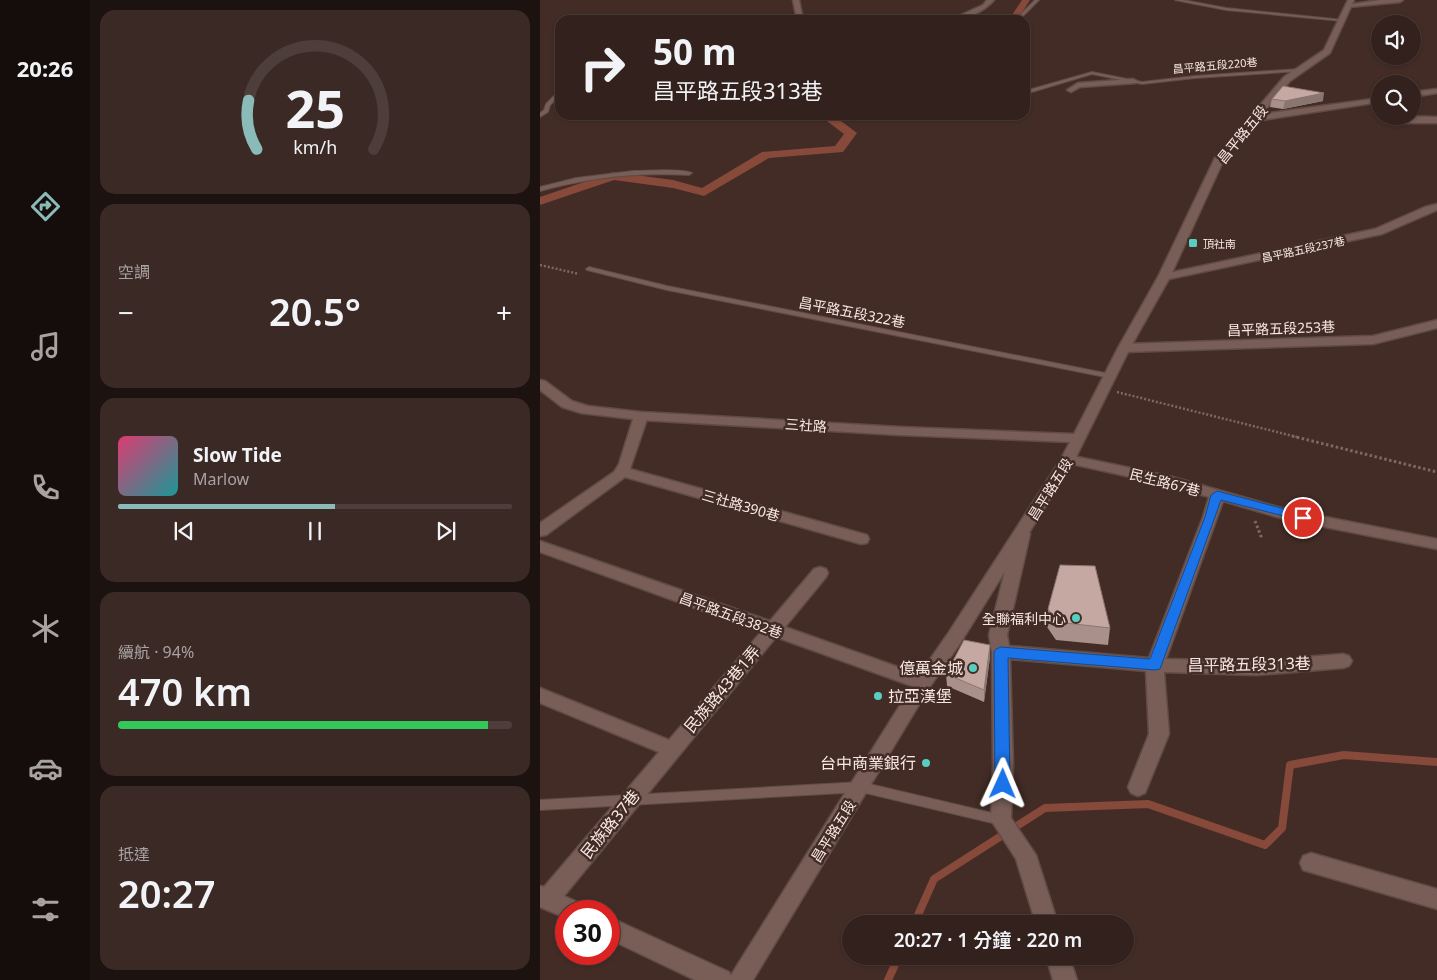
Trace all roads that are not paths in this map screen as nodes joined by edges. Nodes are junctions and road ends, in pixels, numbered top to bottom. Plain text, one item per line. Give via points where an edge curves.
1 (796, 0) edge
2 (991, 0) edge
3 (1037, 0) edge
4 (1177, 0) edge
5 (1400, 0) edge
6 (1350, 2) edge
7 (799, 15) edge
8 (964, 15) edge
9 (1022, 15) edge
10 (1342, 20) junction
11 (1299, 70) junction
12 (1133, 81) junction
13 (1071, 90) dead end
14 (1437, 91) edge
15 (1030, 92) edge
16 (1421, 94) edge
17 (555, 99) edge
18 (1371, 101) edge
19 (1365, 102) junction
20 (1371, 105) edge
21 (540, 116) edge
22 (1255, 118) junction
23 (1421, 120) edge
24 (1437, 120) edge
25 (688, 173) dead end
26 (540, 189) edge
27 (1437, 207) edge
28 (589, 269) dead end
29 (1164, 277) junction
30 (1437, 324) edge
31 (1124, 348) junction
32 (1110, 376) junction
33 (540, 384) edge
34 (641, 416) junction
35 (1079, 438) junction
36 (1068, 459) junction
37 (622, 471) junction
38 (1217, 495) junction
39 (540, 531) edge
40 (1022, 534) junction
41 (861, 539) dead end
42 (1437, 544) edge
43 (540, 546) edge
44 (820, 573) dead end
45 (772, 630) junction
46 (997, 651) junction
47 (1343, 661) dead end
48 (1155, 665) junction
49 (923, 683) junction
50 (540, 695) edge
51 (672, 749) junction
52 (861, 787) junction
53 (1138, 787) dead end
54 (630, 800) junction
55 (540, 805) edge
56 (1001, 820) junction
57 (1311, 863) dead end
58 (544, 897) edge
59 (1437, 899) edge
60 (1044, 915) edge
61 (620, 933) edge
62 (1060, 965) edge
63 (721, 980) edge
64 (740, 980) edge
65 (1065, 980) edge

1 - 7 street
2 - 8 street
3 - 9 lane
4 - 10 lane via 1226,9
5 - 6 street
6 - 10 street, 昌平路五段
10 - 11 street, 昌平路五段 via 1327,51
11 - 12 lane, 昌平路五段220巷 via 1142,83
11 - 22 street, 昌平路五段 via 1287,79
12 - 13 street, 昌平路五段220巷 via 1078,85
12 - 15 lane, 昌平路五段220巷 via 1092,73
14 - 16 street
17 - 21 lane
18 - 19 street
19 - 20 street
19 - 22 street
22 - 29 street, 昌平路五段 via 1220,158
23 - 24 street
25 - 26 lane via 609,174
27 - 29 street, 昌平路五段237巷 via 1378,232
28 - 32 lane, 昌平路五段322巷 via 667,288
29 - 31 street, 昌平路五段
30 - 31 street, 昌平路五段253巷 via 1373,340
31 - 32 street, 昌平路五段
32 - 35 street, 昌平路五段
33 - 34 street, 三社路 via 567,404 586,410
34 - 35 street, 三社路
34 - 37 street
35 - 36 street, 昌平路五段
36 - 38 street, 民生路67巷
36 - 40 street, 昌平路五段
37 - 39 street
37 - 41 street, 三社路390巷
38 - 42 street, 民生路67巷 via 1284,514
38 - 48 street
40 - 46 street
40 - 49 street, 昌平路五段 via 960,638
43 - 45 street, 昌平路五段382巷
44 - 45 street, 民族路43巷1弄
45 - 49 street, 昌平路五段382巷
45 - 51 street, 民族路43巷1弄
46 - 48 street, 昌平路五段313巷
46 - 56 street via 1003,765
47 - 48 street, 昌平路五段313巷 via 1256,668
48 - 53 street via 1159,734
49 - 52 street, 昌平路五段
50 - 51 street
51 - 54 street, 民族路37巷
52 - 54 lane
52 - 56 lane
52 - 64 street, 昌平路五段
54 - 55 lane
54 - 58 street, 民族路37巷
56 - 60 street via 1025,855
57 - 59 street
61 - 63 street
62 - 65 street

